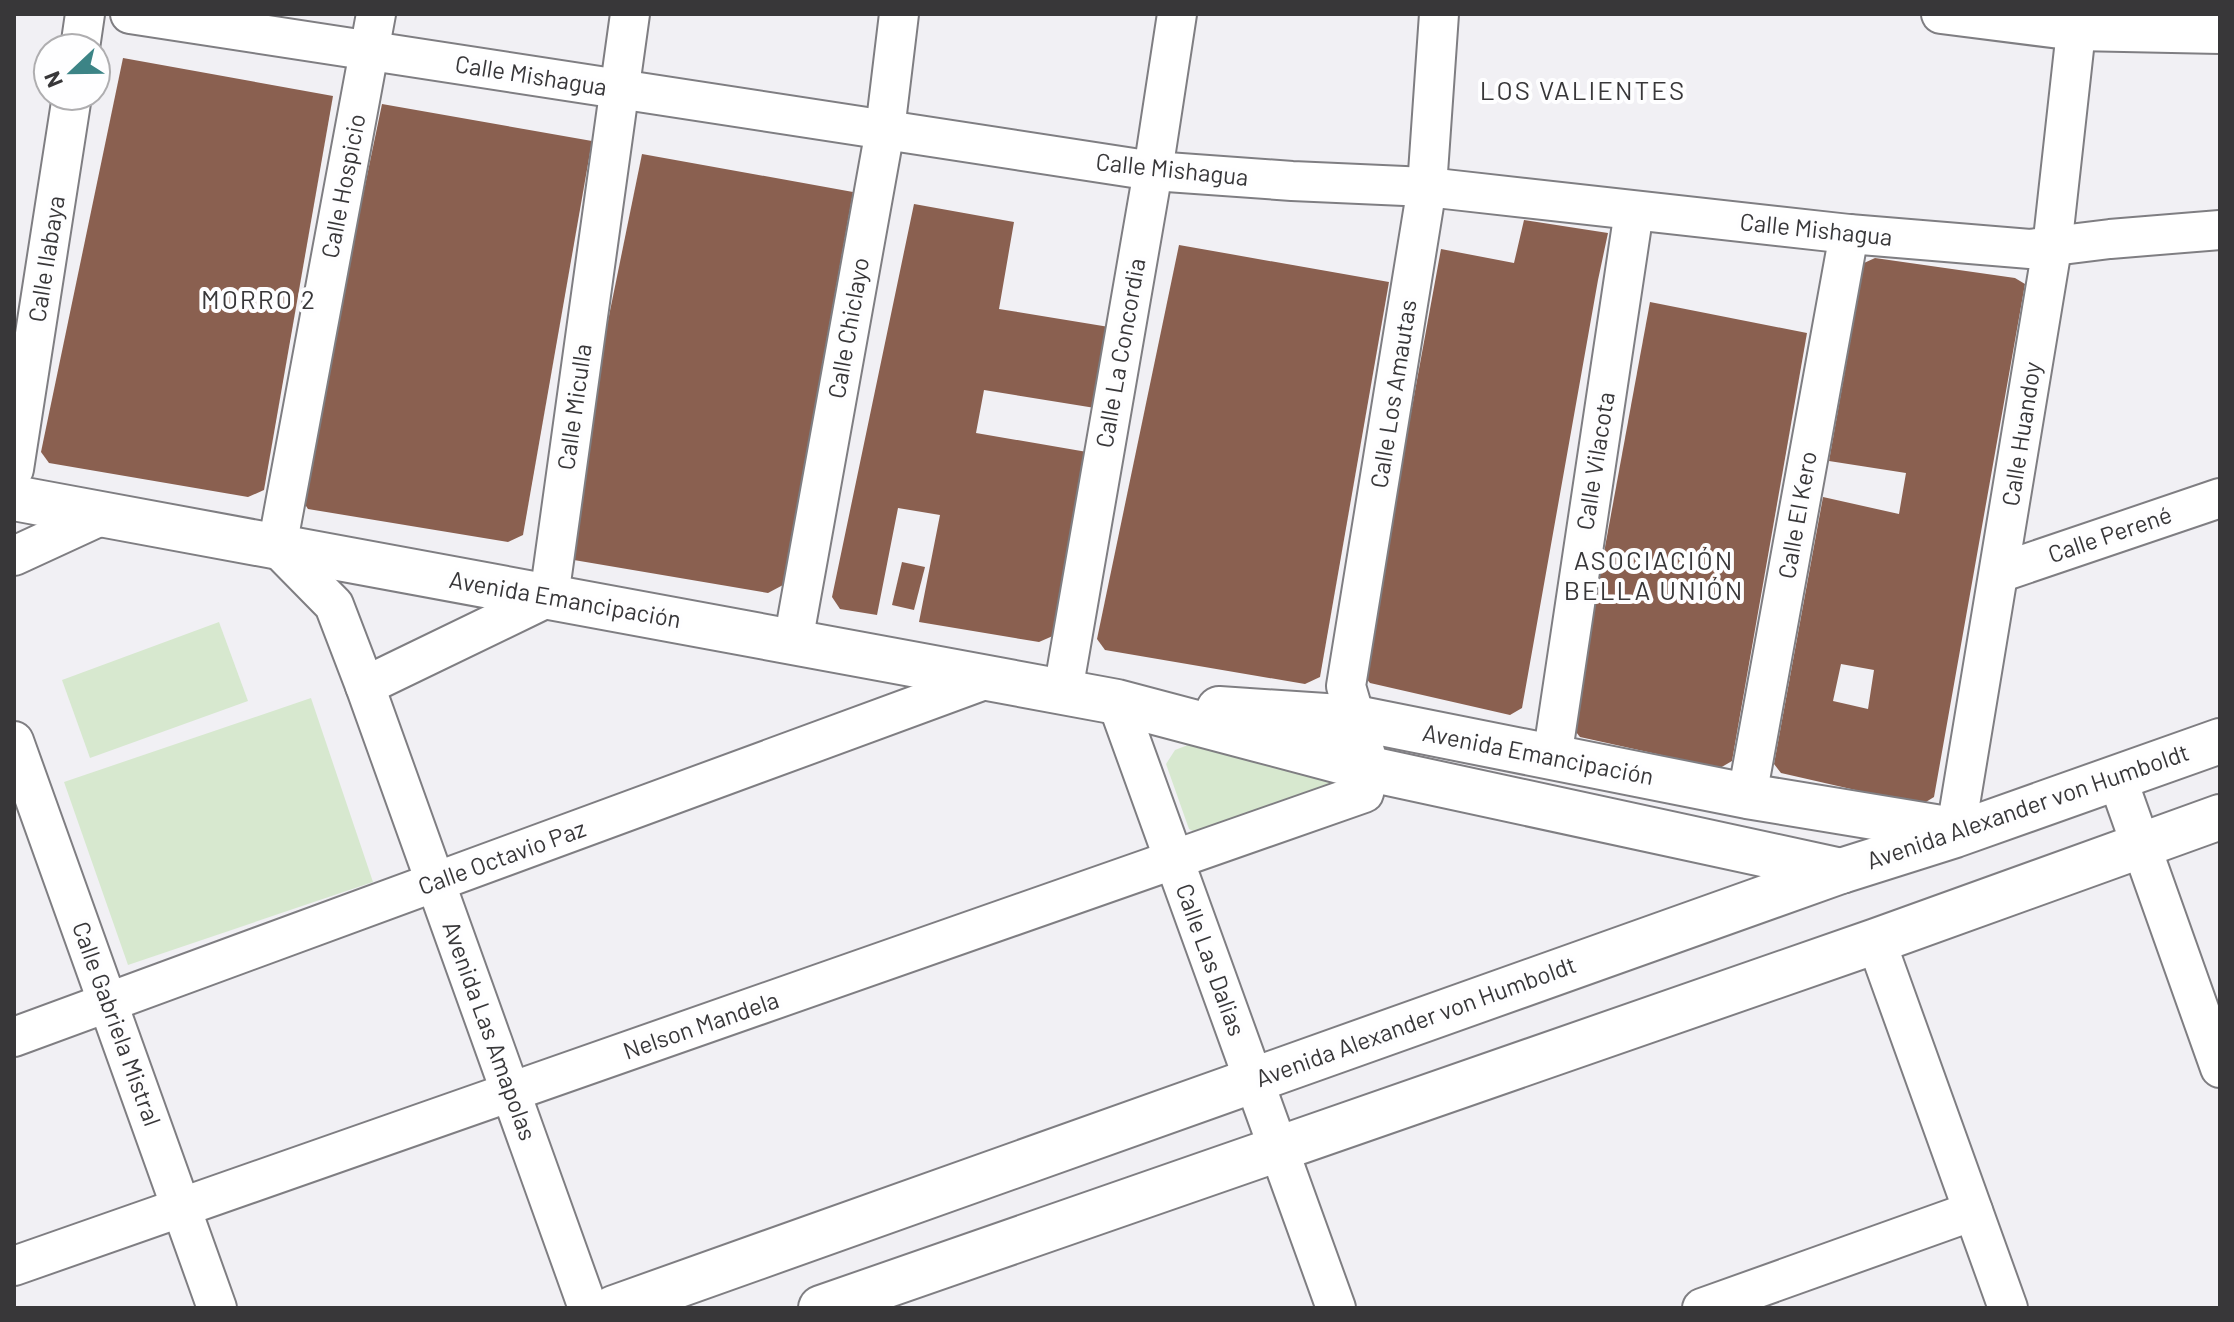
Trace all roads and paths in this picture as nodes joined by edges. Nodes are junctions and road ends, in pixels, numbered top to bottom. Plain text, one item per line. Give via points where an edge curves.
1 (130, 14) edge
2 (376, 14) edge
3 (630, 14) edge
4 (899, 14) edge
5 (1177, 14) edge
6 (1439, 14) edge
7 (1941, 14) edge
8 (2076, 31) junction
9 (2220, 34) edge
10 (369, 51) junction
11 (619, 89) junction
12 (70, 112) edge
13 (885, 130) junction
14 (1153, 171) junction
15 (1427, 187) junction
16 (1634, 211) junction
17 (2220, 230) edge
18 (1849, 234) junction
19 (2052, 248) junction
20 (14, 469) edge
21 (14, 498) edge
22 (2220, 498) edge
23 (103, 515) junction
24 (277, 547) junction
25 (14, 556) edge
26 (1999, 573) junction
27 (549, 597) junction
28 (793, 642) junction
29 (990, 678) junction
30 (365, 686) junction
31 (1063, 691) junction
32 (1117, 702) junction
33 (1356, 718) junction
34 (14, 741) edge
35 (2220, 741) edge
36 (1552, 758) junction
37 (1370, 769) junction
38 (2117, 778) junction
39 (22, 791) edge
40 (1747, 796) junction
41 (2220, 817) edge
42 (1955, 835) junction
43 (2139, 844) junction
44 (1175, 861) junction
45 (1841, 871) junction
46 (436, 882) junction
47 (1876, 941) junction
48 (108, 1003) junction
49 (14, 1037) edge
50 (2220, 1068) edge
51 (1254, 1080) junction
52 (511, 1093) junction
53 (1279, 1150) junction
54 (181, 1207) junction
55 (1973, 1211) junction
56 (14, 1266) edge
57 (885, 1297) edge
58 (217, 1308) edge
59 (588, 1308) edge
60 (614, 1308) edge
61 (821, 1308) edge
62 (1336, 1308) edge
63 (1702, 1308) edge
64 (2008, 1308) edge

1 - 10 street, Calle Mishagua
2 - 10 street, Calle Hospicio
3 - 11 street, Calle Miculla
4 - 13 street, Calle Chiclayo
5 - 14 street, Calle La Concordia
6 - 15 street, Calle Los Amautas
7 - 8 street
8 - 9 street
8 - 19 street, Calle Huandoy
10 - 11 street, Calle Mishagua
10 - 24 street, Calle Hospicio
11 - 13 street, Calle Mishagua
11 - 27 street, Calle Miculla
12 - 20 street, Calle Ilabaya
13 - 14 street, Calle Mishagua
13 - 28 street, Calle Chiclayo
14 - 15 street, Calle Mishagua
14 - 31 street, Calle La Concordia
15 - 16 street, Calle Mishagua
15 - 33 street, Calle Los Amautas via 1346,686
16 - 18 street, Calle Mishagua
16 - 36 street, Calle Vilacota
17 - 19 street, Calle Mishagua
18 - 19 street, Calle Mishagua
18 - 40 street, Calle El Kero
19 - 26 street, Calle Huandoy
21 - 23 main road, Avenida Emancipación
22 - 26 street, Calle Perené
23 - 24 main road, Avenida Emancipación
23 - 25 street
24 - 27 main road, Avenida Emancipación
24 - 30 street, Avenida Las Amapolas via 334,605
26 - 42 street, Calle Huandoy
27 - 28 main road, Avenida Emancipación
27 - 30 street
28 - 29 main road, Avenida Emancipación
29 - 31 main road, Avenida Emancipación
29 - 46 street, Calle Octavio Paz
30 - 46 street, Avenida Las Amapolas
31 - 32 main road, Avenida Emancipación
32 - 33 main road, Avenida Emancipación
32 - 37 main road, Avenida Emancipación
32 - 44 street, Calle Las Dalias
33 - 36 main road, Avenida Emancipación
33 - 37 street, Calle Los Amautas
34 - 39 street, Calle Gabriela Mistral
35 - 38 main road, Avenida Alexander von Humboldt
36 - 40 main road, Avenida Emancipación
37 - 44 street, Nelson Mandela via 1364,793
37 - 45 main road, Avenida Emancipación
38 - 42 main road, Avenida Alexander von Humboldt
38 - 43 street
39 - 48 street, Calle Gabriela Mistral
40 - 42 main road, Avenida Emancipación via 1941,828
41 - 43 main road
42 - 45 main road, Avenida Alexander von Humboldt
43 - 47 main road
43 - 50 street
44 - 51 street, Calle Las Dalias
44 - 52 street, Nelson Mandela
45 - 51 main road, Avenida Alexander von Humboldt
46 - 48 street, Calle Octavio Paz
46 - 52 street, Avenida Las Amapolas
47 - 53 main road
47 - 55 street
48 - 49 street, Calle Octavio Paz
48 - 54 street, Calle Gabriela Mistral
51 - 53 street, Calle Las Dalias
51 - 60 main road, Avenida Alexander von Humboldt
52 - 54 street, Nelson Mandela
52 - 59 street, Avenida Las Amapolas
53 - 57 main road
53 - 62 street, Calle Las Dalias
54 - 56 street, Nelson Mandela
54 - 58 street, Calle Gabriela Mistral
55 - 63 street
55 - 64 street
57 - 61 main road

